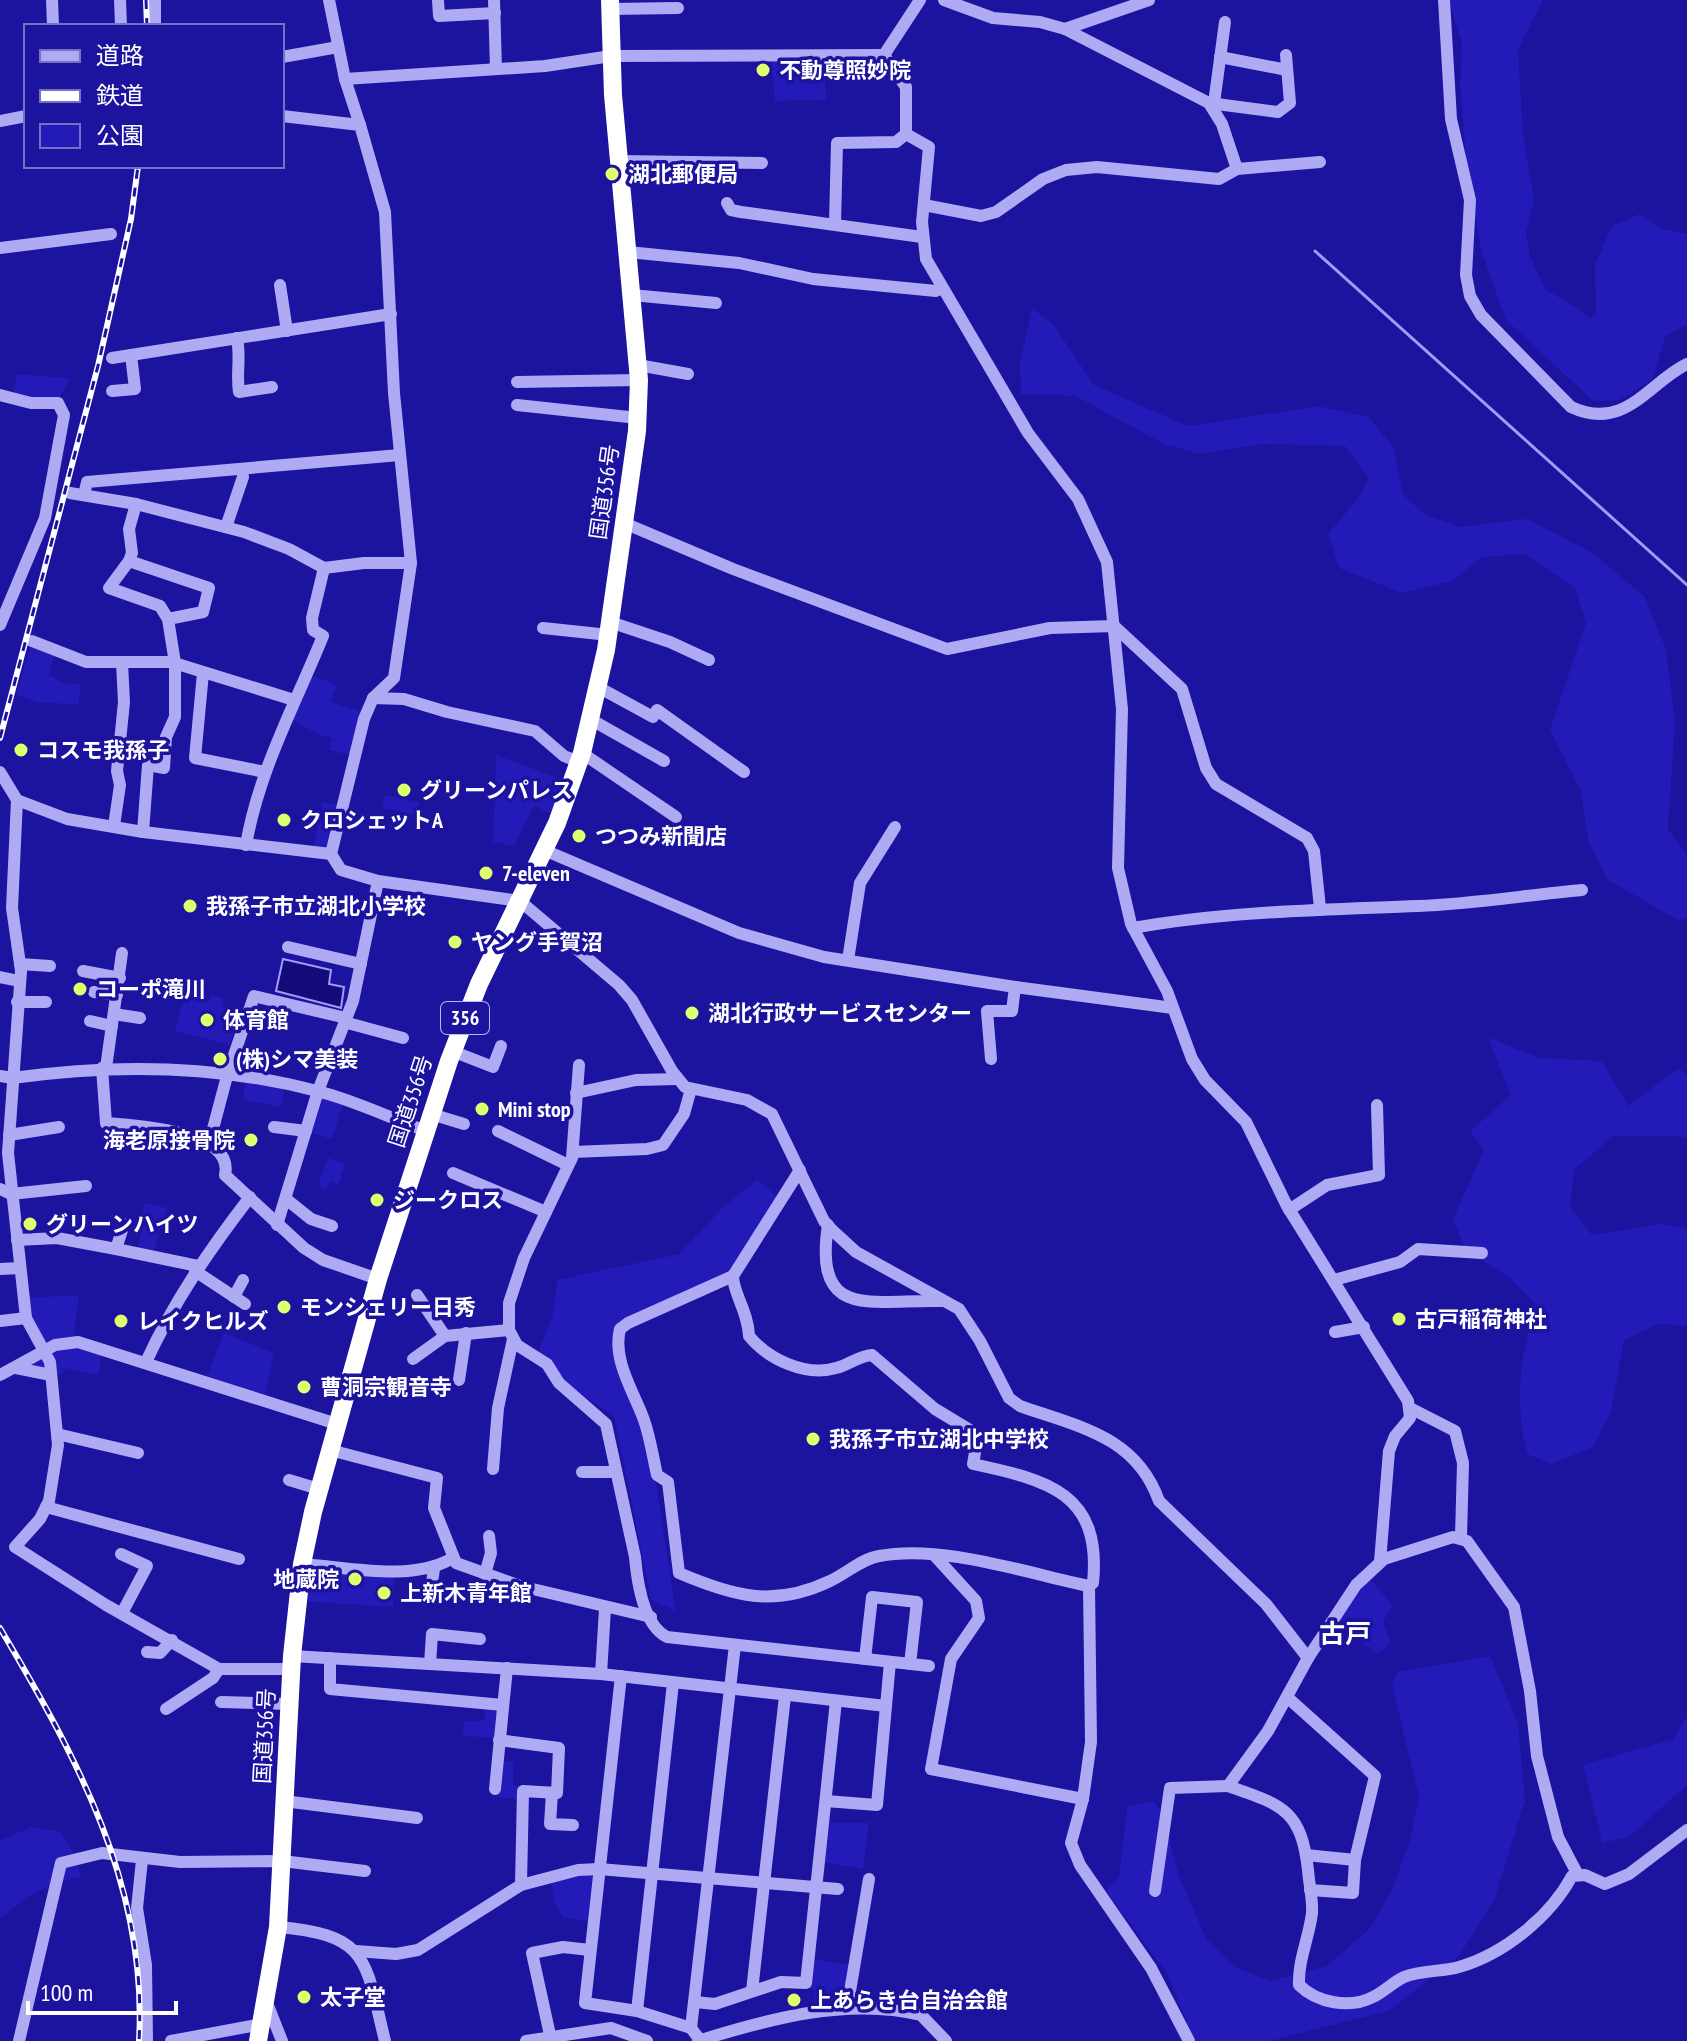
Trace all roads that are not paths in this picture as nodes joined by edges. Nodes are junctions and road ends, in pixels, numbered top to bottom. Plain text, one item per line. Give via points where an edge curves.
1 (52, 0) edge
2 (120, 0) edge
3 (155, 0) edge
4 (329, 0) edge
5 (438, 0) edge
6 (920, 0) edge
7 (944, 0) edge
8 (1149, 0) edge
9 (1444, 0) edge
10 (610, 4) edge
11 (494, 6) edge
12 (678, 8) dead end
13 (1225, 22) dead end
14 (53, 24) edge
15 (121, 24) edge
16 (155, 24) edge
17 (1065, 29) junction
18 (338, 47) junction
19 (884, 55) junction
20 (1286, 55) dead end
21 (611, 56) junction
22 (284, 57) edge
23 (1220, 57) junction
24 (496, 69) junction
25 (1287, 70) junction
26 (345, 79) junction
27 (1212, 103) junction
28 (24, 116) edge
29 (284, 116) edge
30 (0, 121) edge
31 (360, 125) junction
32 (906, 134) junction
33 (619, 161) junction
34 (1320, 162) dead end
35 (762, 163) dead end
36 (1237, 169) junction
37 (727, 203) dead end
38 (924, 205) junction
39 (835, 224) junction
40 (111, 234) dead end
41 (922, 237) junction
42 (0, 248) edge
43 (628, 252) junction
44 (280, 285) dead end
45 (942, 288) junction
46 (632, 295) junction
47 (716, 303) dead end
48 (391, 314) junction
49 (287, 331) junction
50 (237, 338) junction
51 (131, 355) junction
52 (112, 358) dead end
53 (1687, 364) edge
54 (639, 373) junction
55 (688, 374) dead end
56 (517, 382) dead end
57 (272, 387) dead end
58 (112, 391) dead end
59 (0, 395) edge
60 (517, 405) dead end
61 (638, 418) junction
62 (400, 455) junction
63 (243, 477) dead end
64 (70, 493) dead end
65 (84, 495) junction
66 (136, 504) junction
67 (624, 523) junction
68 (226, 527) junction
69 (129, 561) junction
70 (411, 563) junction
71 (324, 568) junction
72 (168, 619) junction
73 (0, 625) edge
74 (1114, 626) junction
75 (543, 628) dead end
76 (609, 628) junction
77 (32, 641) dead end
78 (709, 660) dead end
79 (122, 663) junction
80 (175, 663) junction
81 (203, 673) junction
82 (598, 687) junction
83 (373, 698) junction
84 (294, 700) junction
85 (590, 719) junction
86 (580, 758) junction
87 (664, 761) dead end
88 (0, 772) edge
89 (265, 772) junction
90 (744, 772) dead end
91 (17, 800) junction
92 (676, 817) dead end
93 (114, 826) junction
94 (895, 827) dead end
95 (143, 832) junction
96 (246, 845) junction
97 (544, 850) junction
98 (331, 854) junction
99 (6, 857) edge
100 (378, 881) junction
101 (1582, 890) dead end
102 (520, 901) junction
103 (1320, 908) junction
104 (0, 926) edge
105 (15, 928) junction
106 (1133, 928) junction
107 (288, 947) dead end
108 (122, 953) dead end
109 (848, 960) junction
110 (20, 964) junction
111 (361, 964) junction
112 (50, 966) dead end
113 (83, 971) dead end
114 (0, 977) edge
115 (120, 978) junction
116 (19, 981) junction
117 (1015, 987) junction
118 (94, 992) dead end
119 (117, 995) junction
120 (17, 1002) junction
121 (46, 1002) dead end
122 (1173, 1008) junction
123 (140, 1018) dead end
124 (113, 1020) junction
125 (345, 1020) junction
126 (90, 1021) dead end
127 (0, 1025) edge
128 (15, 1028) junction
129 (403, 1038) dead end
130 (501, 1046) dead end
131 (452, 1051) junction
132 (991, 1059) dead end
133 (579, 1065) dead end
134 (104, 1068) junction
135 (227, 1076) junction
136 (6, 1077) edge
137 (678, 1079) junction
138 (691, 1089) junction
139 (318, 1091) junction
140 (576, 1093) junction
141 (1377, 1105) dead end
142 (428, 1122) junction
143 (464, 1124) dead end
144 (59, 1127) dead end
145 (274, 1127) dead end
146 (306, 1131) junction
147 (498, 1131) dead end
148 (9, 1135) junction
149 (209, 1144) junction
150 (573, 1152) junction
151 (568, 1165) junction
152 (800, 1170) junction
153 (453, 1173) dead end
154 (86, 1186) dead end
155 (6, 1192) edge
156 (250, 1197) junction
157 (286, 1199) junction
158 (1289, 1210) junction
159 (546, 1212) junction
160 (0, 1221) edge
161 (15, 1224) junction
162 (124, 1224) dead end
163 (277, 1225) junction
164 (828, 1225) junction
165 (332, 1226) dead end
166 (17, 1240) junction
167 (116, 1249) junction
168 (1482, 1253) dead end
169 (20, 1268) junction
170 (0, 1269) edge
171 (197, 1269) junction
172 (733, 1276) junction
173 (378, 1279) junction
174 (243, 1280) dead end
175 (1334, 1280) junction
176 (417, 1295) dead end
177 (945, 1301) junction
178 (26, 1318) junction
179 (0, 1321) edge
180 (1364, 1327) junction
181 (1335, 1332) dead end
182 (466, 1333) junction
183 (511, 1334) junction
184 (445, 1336) junction
185 (43, 1352) junction
186 (413, 1359) dead end
187 (146, 1362) junction
188 (16, 1368) junction
189 (0, 1375) edge
190 (51, 1375) junction
191 (459, 1381) dead end
192 (1410, 1408) junction
193 (337, 1424) junction
194 (57, 1434) junction
195 (330, 1450) junction
196 (138, 1453) dead end
197 (493, 1469) dead end
198 (582, 1472) dead end
199 (616, 1472) junction
200 (289, 1480) dead end
201 (319, 1489) junction
202 (46, 1507) junction
203 (489, 1536) dead end
204 (1461, 1537) junction
205 (0, 1547) edge
206 (15, 1547) junction
207 (121, 1554) dead end
208 (934, 1555) junction
209 (239, 1559) dead end
210 (451, 1559) junction
211 (1380, 1562) junction
212 (302, 1564) junction
213 (434, 1569) junction
214 (485, 1574) junction
215 (1089, 1586) junction
216 (430, 1596) dead end
217 (605, 1609) junction
218 (122, 1613) junction
219 (651, 1617) junction
220 (480, 1639) dead end
221 (172, 1640) junction
222 (735, 1645) junction
223 (147, 1652) dead end
224 (330, 1658) junction
225 (1308, 1658) junction
226 (865, 1659) junction
227 (890, 1662) junction
228 (292, 1663) junction
229 (430, 1664) junction
230 (910, 1664) junction
231 (929, 1666) dead end
232 (507, 1668) junction
233 (219, 1669) junction
234 (601, 1674) junction
235 (621, 1676) junction
236 (673, 1683) junction
237 (730, 1690) junction
238 (785, 1696) junction
239 (1287, 1697) junction
240 (836, 1701) junction
241 (221, 1702) dead end
242 (289, 1704) junction
243 (503, 1705) junction
244 (886, 1706) junction
245 (166, 1709) dead end
246 (499, 1740) junction
247 (1228, 1786) junction
248 (495, 1789) dead end
249 (552, 1793) junction
250 (1083, 1799) junction
251 (284, 1801) junction
252 (826, 1801) junction
253 (417, 1818) dead end
254 (573, 1825) dead end
255 (1687, 1830) edge
256 (1306, 1855) junction
257 (142, 1860) junction
258 (1355, 1860) junction
259 (282, 1861) junction
260 (599, 1869) junction
261 (365, 1871) dead end
262 (652, 1871) junction
263 (1578, 1875) junction
264 (707, 1878) junction
265 (869, 1879) dead end
266 (762, 1883) junction
267 (521, 1885) junction
268 (817, 1889) junction
269 (838, 1889) dead end
270 (1310, 1890) junction
271 (1155, 1891) dead end
272 (278, 1927) junction
273 (590, 1950) junction
274 (356, 1951) junction
275 (752, 1991) junction
276 (695, 2002) junction
277 (267, 2003) junction
278 (847, 2009) junction
279 (637, 2011) junction
280 (691, 2028) junction
281 (260, 2032) edge
282 (550, 2035) junction
283 (19, 2041) edge
284 (147, 2041) edge
285 (171, 2041) edge
286 (282, 2041) edge
287 (385, 2041) edge
288 (526, 2041) edge
289 (647, 2041) edge
290 (699, 2041) edge
291 (946, 2041) edge
292 (1189, 2041) edge

1 - 14 street
2 - 15 street
3 - 16 street
4 - 18 street
5 - 11 street via 439,16
6 - 19 street
7 - 17 street via 993,18
8 - 17 street
9 - 53 street via 1451,119 1470,200 1466,275 1481,315 1571,407 1589,414 1616,411 1652,392
10 - 12 street
10 - 21 highway, 国道356号 / 356
11 - 24 street
13 - 23 street
17 - 27 street
18 - 22 street
18 - 26 street
19 - 21 street
19 - 32 street via 906,87
20 - 25 street
21 - 24 street
21 - 33 highway, 国道356号 / 356
23 - 25 street
23 - 27 street
24 - 26 street
25 - 27 street via 1290,103 1278,112
26 - 31 street
27 - 36 street
28 - 30 street
29 - 31 street
31 - 48 street via 385,212
32 - 38 street via 929,147
32 - 39 street via 896,142 837,143
33 - 35 street
33 - 43 highway, 国道356号 / 356
34 - 36 street
36 - 38 street via 1219,179 1097,167 1066,170 981,216
37 - 39 street via 741,212
38 - 41 street
39 - 41 street
40 - 42 street
41 - 45 street via 926,259
43 - 45 street via 739,263 813,279
43 - 46 highway, 国道356号 / 356
44 - 49 street
45 - 74 street via 1028,433 1084,511 1107,562
46 - 47 street
46 - 54 highway, 国道356号 / 356
48 - 49 street
48 - 62 street
49 - 50 street
50 - 51 street
50 - 57 street via 242,361 239,392
51 - 52 street
51 - 58 street via 135,389
54 - 55 street
54 - 56 street
54 - 61 highway, 国道356号 / 356
59 - 73 street via 58,403 64,423 45,518
60 - 61 street
61 - 67 highway, 国道356号 / 356
62 - 65 street via 87,482
62 - 70 street
63 - 68 street
64 - 65 street
65 - 66 street
66 - 68 street
66 - 69 street
67 - 74 street via 947,649 1050,628
67 - 76 highway, 国道356号 / 356
68 - 71 street via 289,549
69 - 72 street via 109,588 160,606
69 - 72 street via 209,588 203,612
70 - 71 street
70 - 83 street via 394,678
71 - 84 street via 312,618 313,630 323,636
72 - 80 street
74 - 103 street via 1182,689 1206,768 1216,784 1307,838 1314,851
74 - 106 street via 1123,745 1118,868
75 - 76 street
76 - 78 street via 670,642
76 - 82 highway, 国道356号 / 356
77 - 79 street via 86,662
79 - 80 street
79 - 93 street
80 - 81 street
80 - 95 street via 175,717 166,737 164,768 148,765
81 - 84 street
81 - 89 street via 195,758
82 - 85 highway, 国道356号 / 356
82 - 90 street via 653,717 657,710
83 - 86 street via 404,699 535,731 564,756
83 - 98 street
84 - 89 street
85 - 86 highway, 国道356号 / 356
85 - 87 street
86 - 92 street
86 - 97 highway, 国道356号 / 356
88 - 91 street
89 - 96 street
91 - 93 street via 67,819
91 - 99 street
93 - 95 street
94 - 109 street via 860,883
95 - 96 street
96 - 98 street
97 - 102 highway, 国道356号 / 356
97 - 109 street via 739,933
98 - 100 street via 341,870
99 - 105 street
100 - 102 street
100 - 111 street
101 - 103 street via 1421,906
102 - 131 highway, 国道356号 / 356
102 - 137 street via 626,992
103 - 106 street
104 - 105 street
105 - 110 street
106 - 122 street
107 - 111 street
108 - 115 street
109 - 117 street
110 - 112 street
110 - 116 street
111 - 125 street
113 - 115 street
114 - 116 street
115 - 119 street
116 - 120 street
117 - 122 street
117 - 132 street via 1012,1011 987,1011
118 - 119 street
119 - 124 street
120 - 121 street
120 - 128 street
122 - 158 street via 1192,1059 1246,1122
123 - 124 street
124 - 126 street
124 - 134 street
125 - 129 street
125 - 135 street via 254,996
125 - 139 street
127 - 128 street
128 - 136 street
130 - 131 street via 493,1067
131 - 142 highway, 国道356号 / 356
133 - 140 street
134 - 135 street
134 - 136 street
134 - 149 street via 106,1123 183,1134
135 - 139 street
135 - 149 street
136 - 148 street
137 - 138 street
137 - 140 street via 636,1080
138 - 150 street via 684,1114 663,1145
138 - 152 street via 761,1105 772,1114
139 - 142 street
139 - 146 street
140 - 150 street
141 - 158 street via 1379,1175 1327,1185
142 - 143 street
142 - 173 highway, 国道356号 / 356
144 - 148 street
145 - 146 street
146 - 157 street
147 - 151 street
148 - 155 street
149 - 156 street via 224,1155 225,1175
150 - 151 street
151 - 159 street
152 - 164 street
152 - 172 street
153 - 159 street via 470,1175
154 - 155 street
155 - 161 street
156 - 163 street
156 - 171 street
157 - 163 street
157 - 165 street via 311,1219
158 - 175 street
159 - 183 street via 509,1303
160 - 161 street
161 - 166 street
162 - 167 street
163 - 173 street via 323,1260
164 - 177 street via 856,1252
164 - 177 street via 823,1253 838,1294 856,1301
166 - 167 street via 57,1238
166 - 169 street
167 - 171 street
168 - 175 street via 1418,1249 1400,1262
169 - 170 street
169 - 178 street
171 - 174 street via 240,1300
171 - 187 street
172 - 208 street via 628,1323 618,1336 626,1381 644,1420 657,1475 668,1482 679,1573 743,1596 786,1596 815,1589 877,1556
172 - 215 street via 748,1316 749,1336 773,1357 818,1371 872,1355 935,1409 978,1435 973,1464 1061,1491 1090,1527 1095,1560
173 - 193 highway, 国道356号 / 356
175 - 180 street
176 - 184 street
177 - 225 street via 959,1309 1009,1398 1113,1440 1135,1459 1159,1501 1266,1604
178 - 179 street
178 - 185 street
180 - 181 street
180 - 192 street
182 - 183 street
182 - 184 street
182 - 191 street
183 - 197 street
183 - 199 street via 547,1364 574,1399 602,1417
184 - 186 street
185 - 187 street via 78,1342
185 - 188 street
185 - 190 street
187 - 193 street
188 - 189 street
188 - 190 street
190 - 194 street
192 - 204 street via 1455,1431 1463,1463
192 - 211 street via 1410,1418 1389,1451
193 - 195 highway, 国道356号 / 356
194 - 196 street
194 - 202 street
195 - 201 highway, 国道356号 / 356
195 - 210 street via 437,1478 434,1508
198 - 199 street
199 - 219 street via 635,1576
200 - 201 street
201 - 212 highway, 国道356号 / 356
202 - 206 street
202 - 209 street
203 - 214 street
204 - 211 street
204 - 263 street via 1514,1607 1537,1756 1558,1837
205 - 206 street
206 - 218 street
207 - 218 street via 147,1566
208 - 215 street
208 - 250 street via 976,1601 979,1618 951,1659 931,1769
210 - 213 street
210 - 214 street
211 - 225 street via 1356,1585
212 - 213 street
212 - 228 highway, 国道356号 / 356
213 - 216 street
214 - 217 street
215 - 250 street via 1091,1742
217 - 219 street
217 - 234 street
218 - 221 street
219 - 222 street via 667,1637
220 - 229 street via 432,1634
221 - 223 street via 160,1653
221 - 233 street
222 - 226 street
222 - 237 street
224 - 228 street
224 - 229 street
224 - 243 street via 330,1689
225 - 239 street
226 - 227 street
226 - 230 street via 872,1597 917,1602
227 - 230 street
227 - 244 street
228 - 233 street
228 - 242 highway, 国道356号 / 356
229 - 232 street
230 - 231 street
232 - 234 street
232 - 243 street
233 - 245 street
234 - 235 street
235 - 236 street
235 - 260 street
236 - 237 street
236 - 262 street
237 - 238 street
237 - 264 street
238 - 240 street
238 - 266 street
239 - 247 street
239 - 258 street via 1375,1776
240 - 244 street
240 - 252 street
241 - 242 street
242 - 251 highway, 国道356号 / 356
243 - 246 street
244 - 252 street via 877,1805
246 - 248 street
246 - 249 street via 559,1748 557,1793
247 - 256 street via 1279,1804 1305,1840
247 - 271 street via 1170,1788
249 - 254 street via 550,1824
249 - 267 street via 523,1791
250 - 292 street via 1073,1832 1075,1856 1151,1968
251 - 253 street
251 - 259 highway, 国道356号 / 356
252 - 268 street
255 - 263 street via 1629,1874 1605,1884
256 - 258 street
256 - 270 street
257 - 259 street
257 - 283 street via 102,1853 61,1863
257 - 284 street via 137,1908 146,1965
258 - 270 street via 1353,1893
259 - 261 street
259 - 272 highway, 国道356号 / 356
260 - 262 street
260 - 267 street
260 - 273 street
262 - 264 street
262 - 279 street
263 - 270 street via 1572,1876 1558,1901 1503,1946 1460,1966 1406,1977 1371,1999 1344,2004 1312,1997 1299,1985 1312,1912
264 - 266 street
264 - 276 street
265 - 278 street
266 - 268 street
266 - 275 street
267 - 274 street via 418,1950
268 - 269 street
268 - 275 street via 806,1983 781,1982
272 - 274 street via 320,1931
272 - 277 highway, 国道356号 / 356
273 - 279 street via 585,2003
273 - 282 street via 563,1947 532,1953
274 - 287 street via 367,1969
275 - 276 street via 715,2004
276 - 280 street
277 - 281 highway, 国道356号 / 356
277 - 286 street
278 - 290 street via 765,2021
278 - 291 street via 921,2015
279 - 280 street
280 - 290 street
281 - 285 street
282 - 288 street
282 - 289 street via 611,2028

